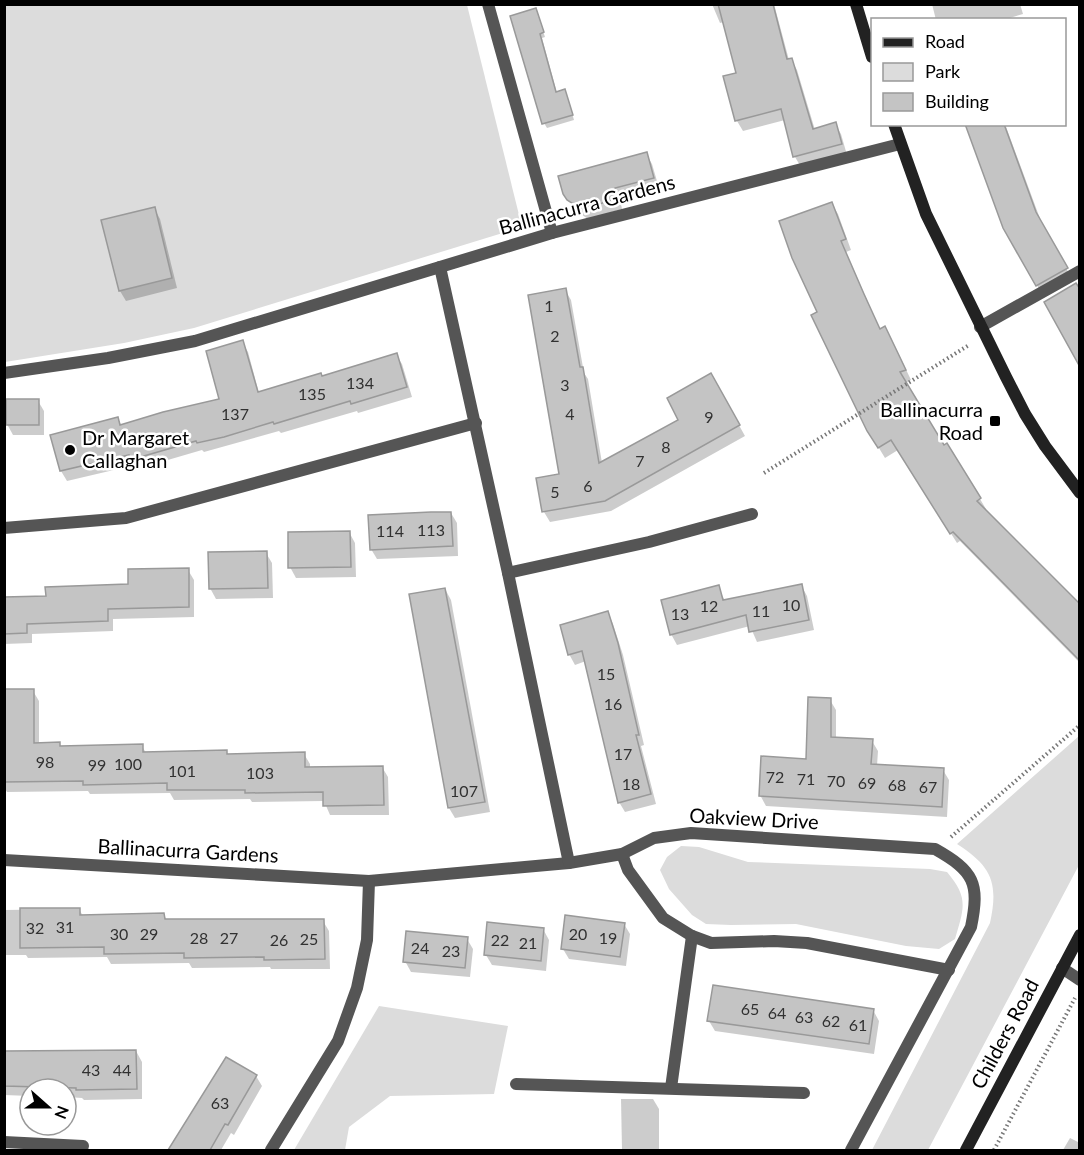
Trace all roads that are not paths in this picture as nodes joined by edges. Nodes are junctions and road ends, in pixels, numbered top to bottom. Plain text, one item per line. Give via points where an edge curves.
1 (488, 4) edge
2 (856, 4) edge
3 (871, 51) edge
4 (895, 126) edge
5 (900, 144) junction
6 (552, 233) junction
7 (440, 267) junction
8 (1080, 271) edge
9 (982, 331) junction
10 (4, 373) edge
11 (476, 423) junction
12 (1080, 493) edge
13 (752, 514) dead end
14 (4, 528) edge
15 (508, 573) junction
16 (622, 854) junction
17 (4, 860) edge
18 (569, 864) junction
19 (369, 881) junction
20 (1080, 935) edge
21 (692, 936) junction
22 (1062, 968) junction
23 (949, 970) junction
24 (1080, 980) edge
25 (516, 1084) dead end
26 (671, 1088) junction
27 (804, 1093) dead end
28 (4, 1142) edge
29 (82, 1146) dead end
30 (271, 1150) edge
31 (851, 1150) edge
32 (966, 1150) edge

1 - 6 street
2 - 3 main road
4 - 5 main road
5 - 6 street, Ballinacurra Gardens
5 - 9 main road via 930,223
6 - 7 street, Ballinacurra Gardens
7 - 10 street, Ballinacurra Gardens via 195,341
7 - 11 street
8 - 9 street
9 - 12 main road via 1025,414
11 - 14 street via 126,518
11 - 15 street
13 - 15 street via 649,542
15 - 18 street
16 - 18 street, Ballinacurra Gardens
16 - 21 street via 628,870 663,918
16 - 23 street, Oakview Drive via 654,838 691,833 935,849 957,862 972,878 976,902 971,927
17 - 19 street, Ballinacurra Gardens
18 - 19 street, Ballinacurra Gardens
19 - 30 street via 367,940 357,988 338,1041
20 - 22 main road, Childers Road
21 - 23 street via 711,943 807,943
21 - 26 street
22 - 24 street
22 - 32 main road, Childers Road
23 - 31 street, Oakview Drive
25 - 26 street
26 - 27 street
28 - 29 street

